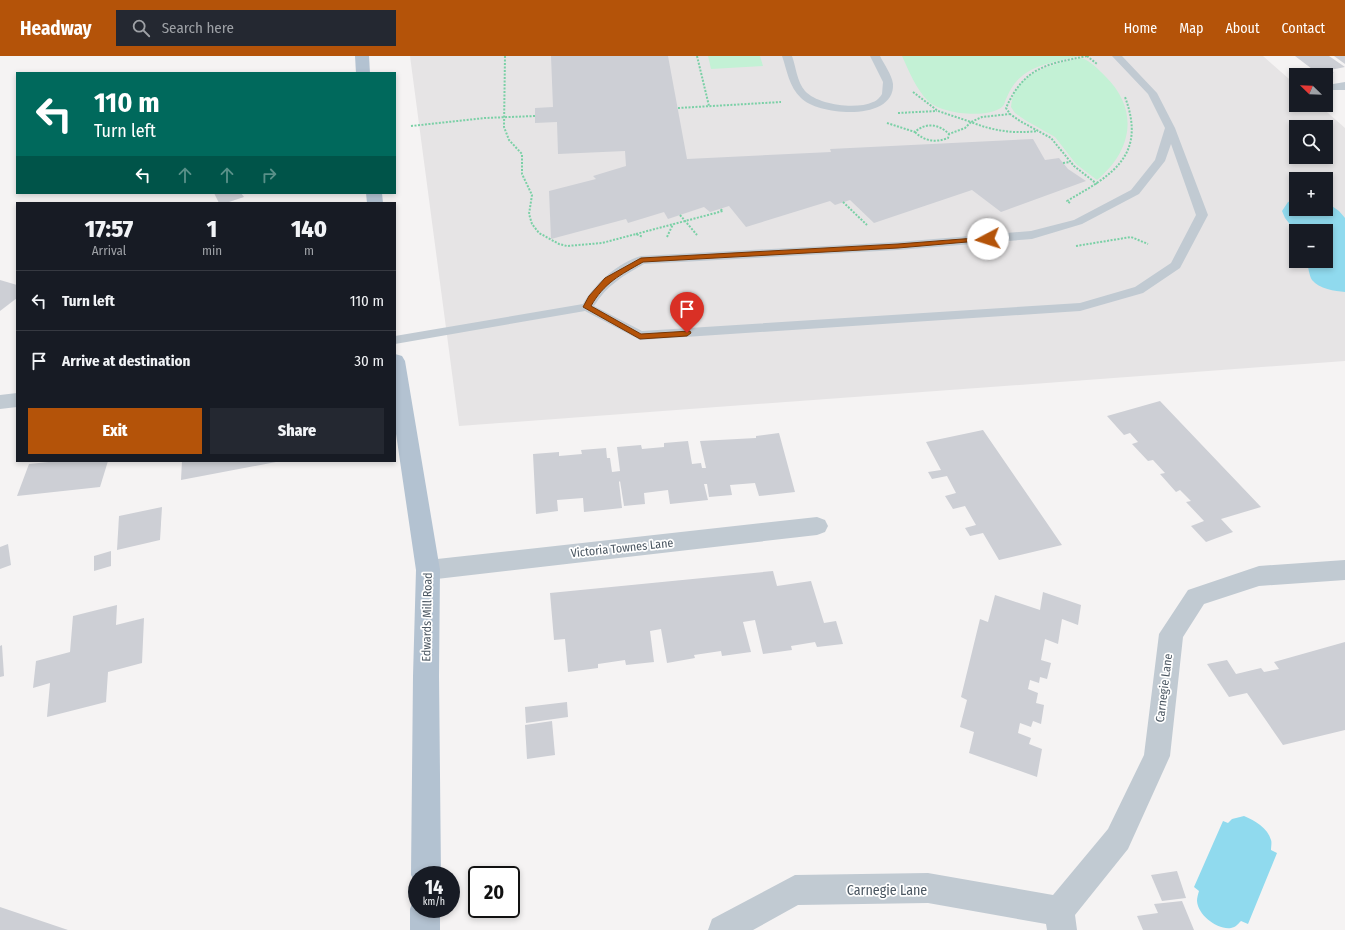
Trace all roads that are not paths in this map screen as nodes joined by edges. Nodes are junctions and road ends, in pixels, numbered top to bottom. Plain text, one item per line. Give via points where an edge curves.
1 (362, 56) edge
2 (787, 56) edge
3 (875, 56) edge
4 (1116, 56) edge
5 (364, 72) edge
6 (1170, 128) junction
7 (587, 307) junction
8 (396, 340) edge
9 (396, 367) edge
10 (16, 400) edge
11 (0, 402) edge
12 (817, 526) dead end
13 (428, 570) junction
14 (1345, 570) edge
15 (426, 866) edge
16 (425, 918) edge
17 (1061, 920) edge
18 (425, 930) edge
19 (723, 930) edge

1 - 5 main road
2 - 3 lane via 800,92 816,103 863,109 878,104 888,94 888,82
4 - 6 lane via 1152,93
6 - 7 lane via 1160,161 1135,192 1078,222 1032,235 898,246 641,260 608,279
6 - 7 lane via 1202,216 1176,265 1139,290 1080,307 640,336
7 - 8 lane
9 - 13 main road, Edwards Mill Road
10 - 11 street
12 - 13 street, Victoria Townes Lane
13 - 15 main road, Edwards Mill Road
14 - 17 street, Carnegie Lane via 1259,576 1196,597 1171,634 1157,756 1118,839
16 - 18 main road
17 - 19 street, Carnegie Lane via 928,888 795,890

